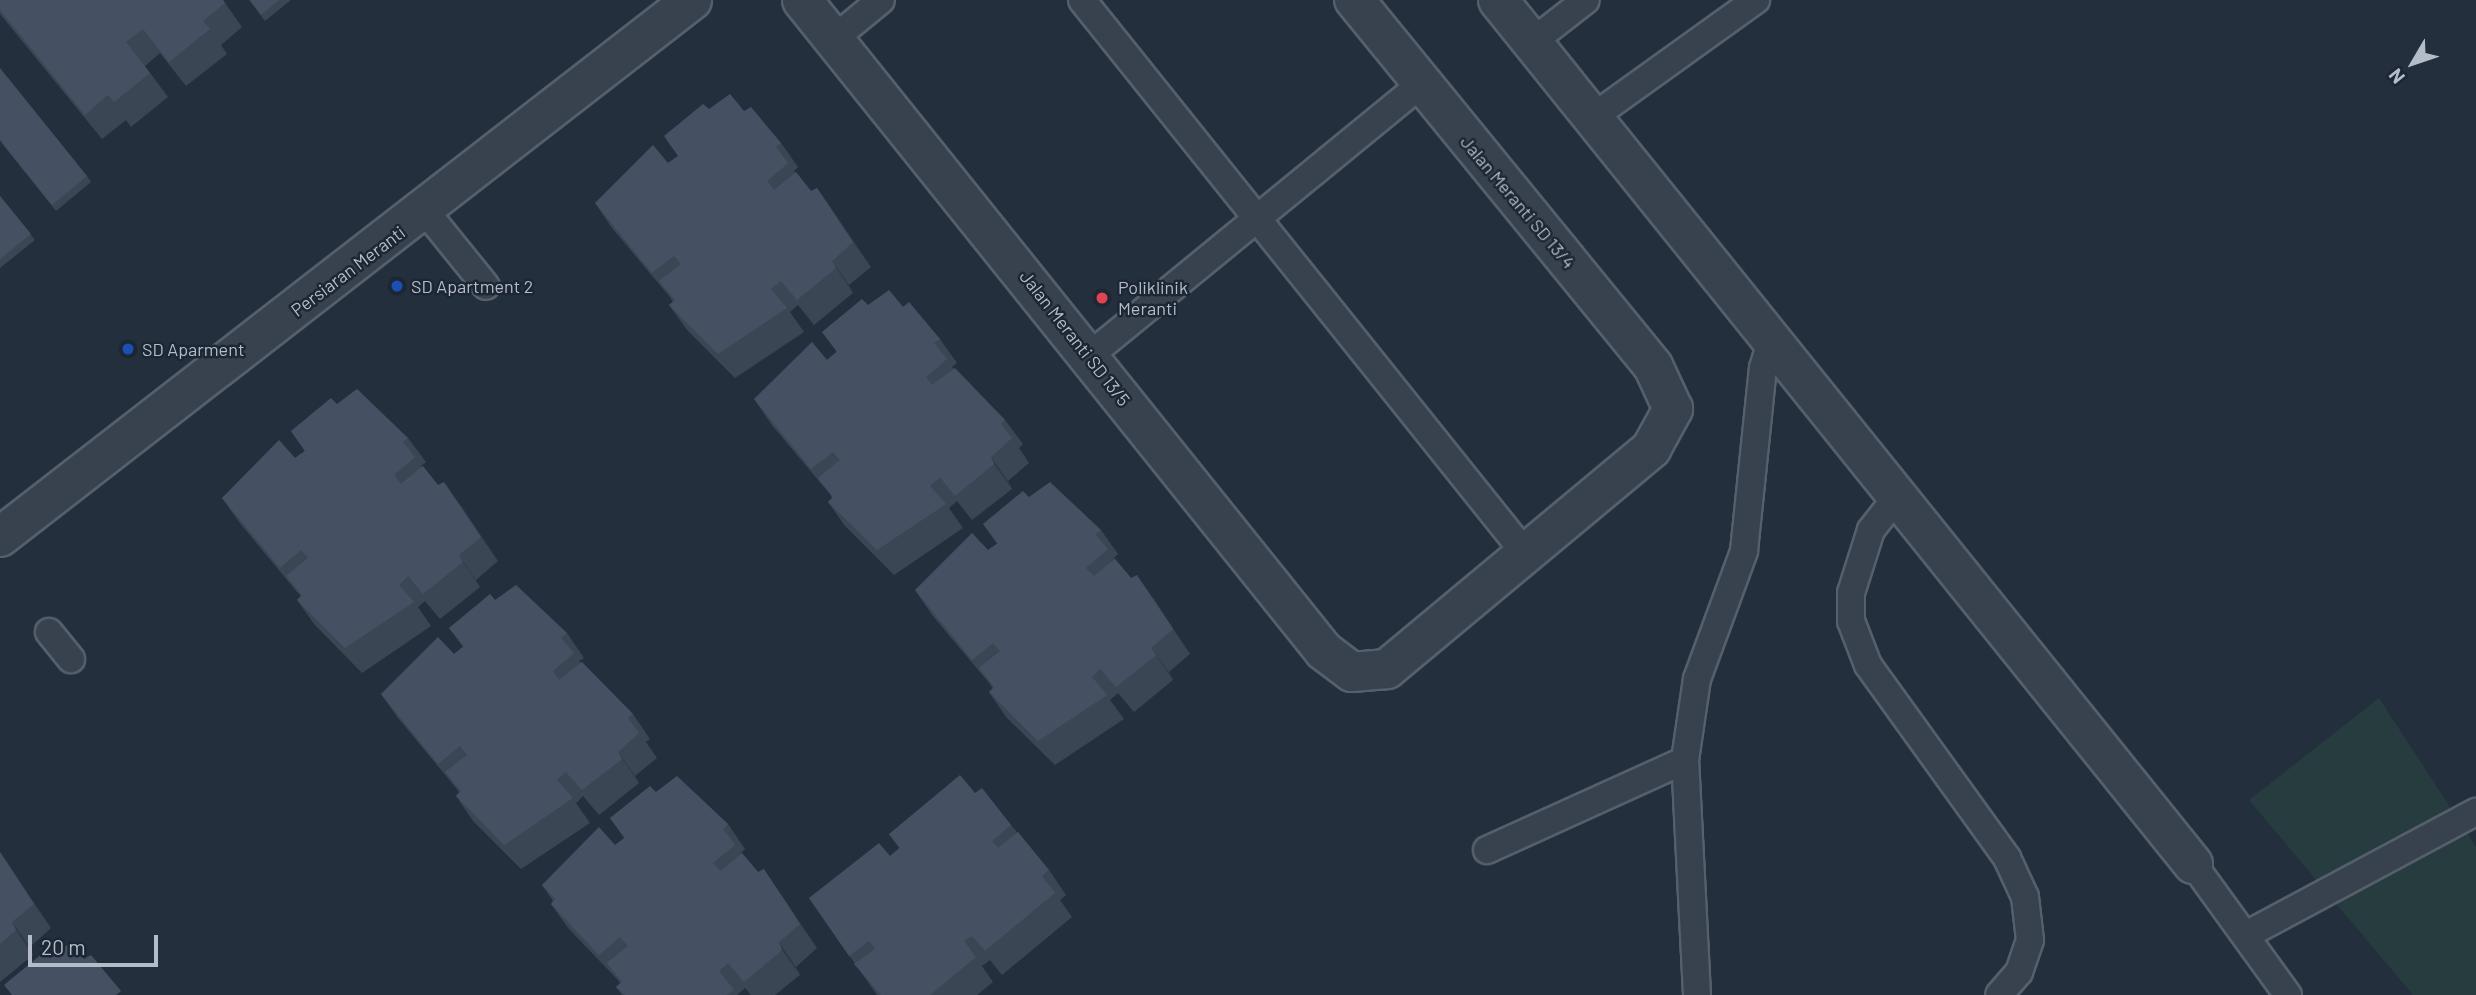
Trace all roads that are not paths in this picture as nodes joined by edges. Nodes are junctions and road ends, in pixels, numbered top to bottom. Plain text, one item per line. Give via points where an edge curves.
1 (692, 0) edge
2 (802, 0) edge
3 (881, 0) edge
4 (1082, 0) edge
5 (1354, 0) edge
6 (1498, 0) edge
7 (1586, 0) edge
8 (1756, 0) edge
9 (836, 37) junction
10 (1532, 42) junction
11 (1420, 85) junction
12 (1592, 117) junction
13 (426, 212) junction
14 (1252, 217) junction
15 (486, 286) dead end
16 (1773, 336) junction
17 (1089, 356) junction
18 (1900, 493) junction
19 (0, 537) edge
20 (1525, 553) junction
21 (49, 632) dead end
22 (71, 659) dead end
23 (1685, 760) junction
24 (2476, 812) edge
25 (1488, 850) dead end
26 (2193, 864) joint
27 (2248, 934) junction
28 (1696, 995) edge
29 (1999, 995) edge
30 (2288, 995) edge

1 - 13 street, Persiaran Meranti
2 - 9 street, Jalan Meranti SD 13/5
3 - 9 lane
4 - 14 lane
5 - 11 street, Jalan Meranti SD 13/4
6 - 10 street
7 - 10 lane
8 - 12 lane
9 - 17 street, Jalan Meranti SD 13/5
10 - 12 street
11 - 14 lane
11 - 20 street, Jalan Meranti SD 13/4 via 1653,366 1673,409 1651,449
12 - 16 street
13 - 15 lane
13 - 19 street, Persiaran Meranti
14 - 17 lane
14 - 20 lane
16 - 18 street
16 - 23 lane via 1763,368 1744,551 1697,679
17 - 20 street, Jalan Meranti SD 13/5 via 1324,651 1352,672 1387,669
18 - 26 street
18 - 29 lane via 1871,530 1851,593 1852,621 1868,665 2007,858 2025,897 2030,940 2019,972
21 - 22 lane
23 - 25 lane
23 - 28 lane
24 - 27 lane
26 - 27 lane
27 - 30 lane

